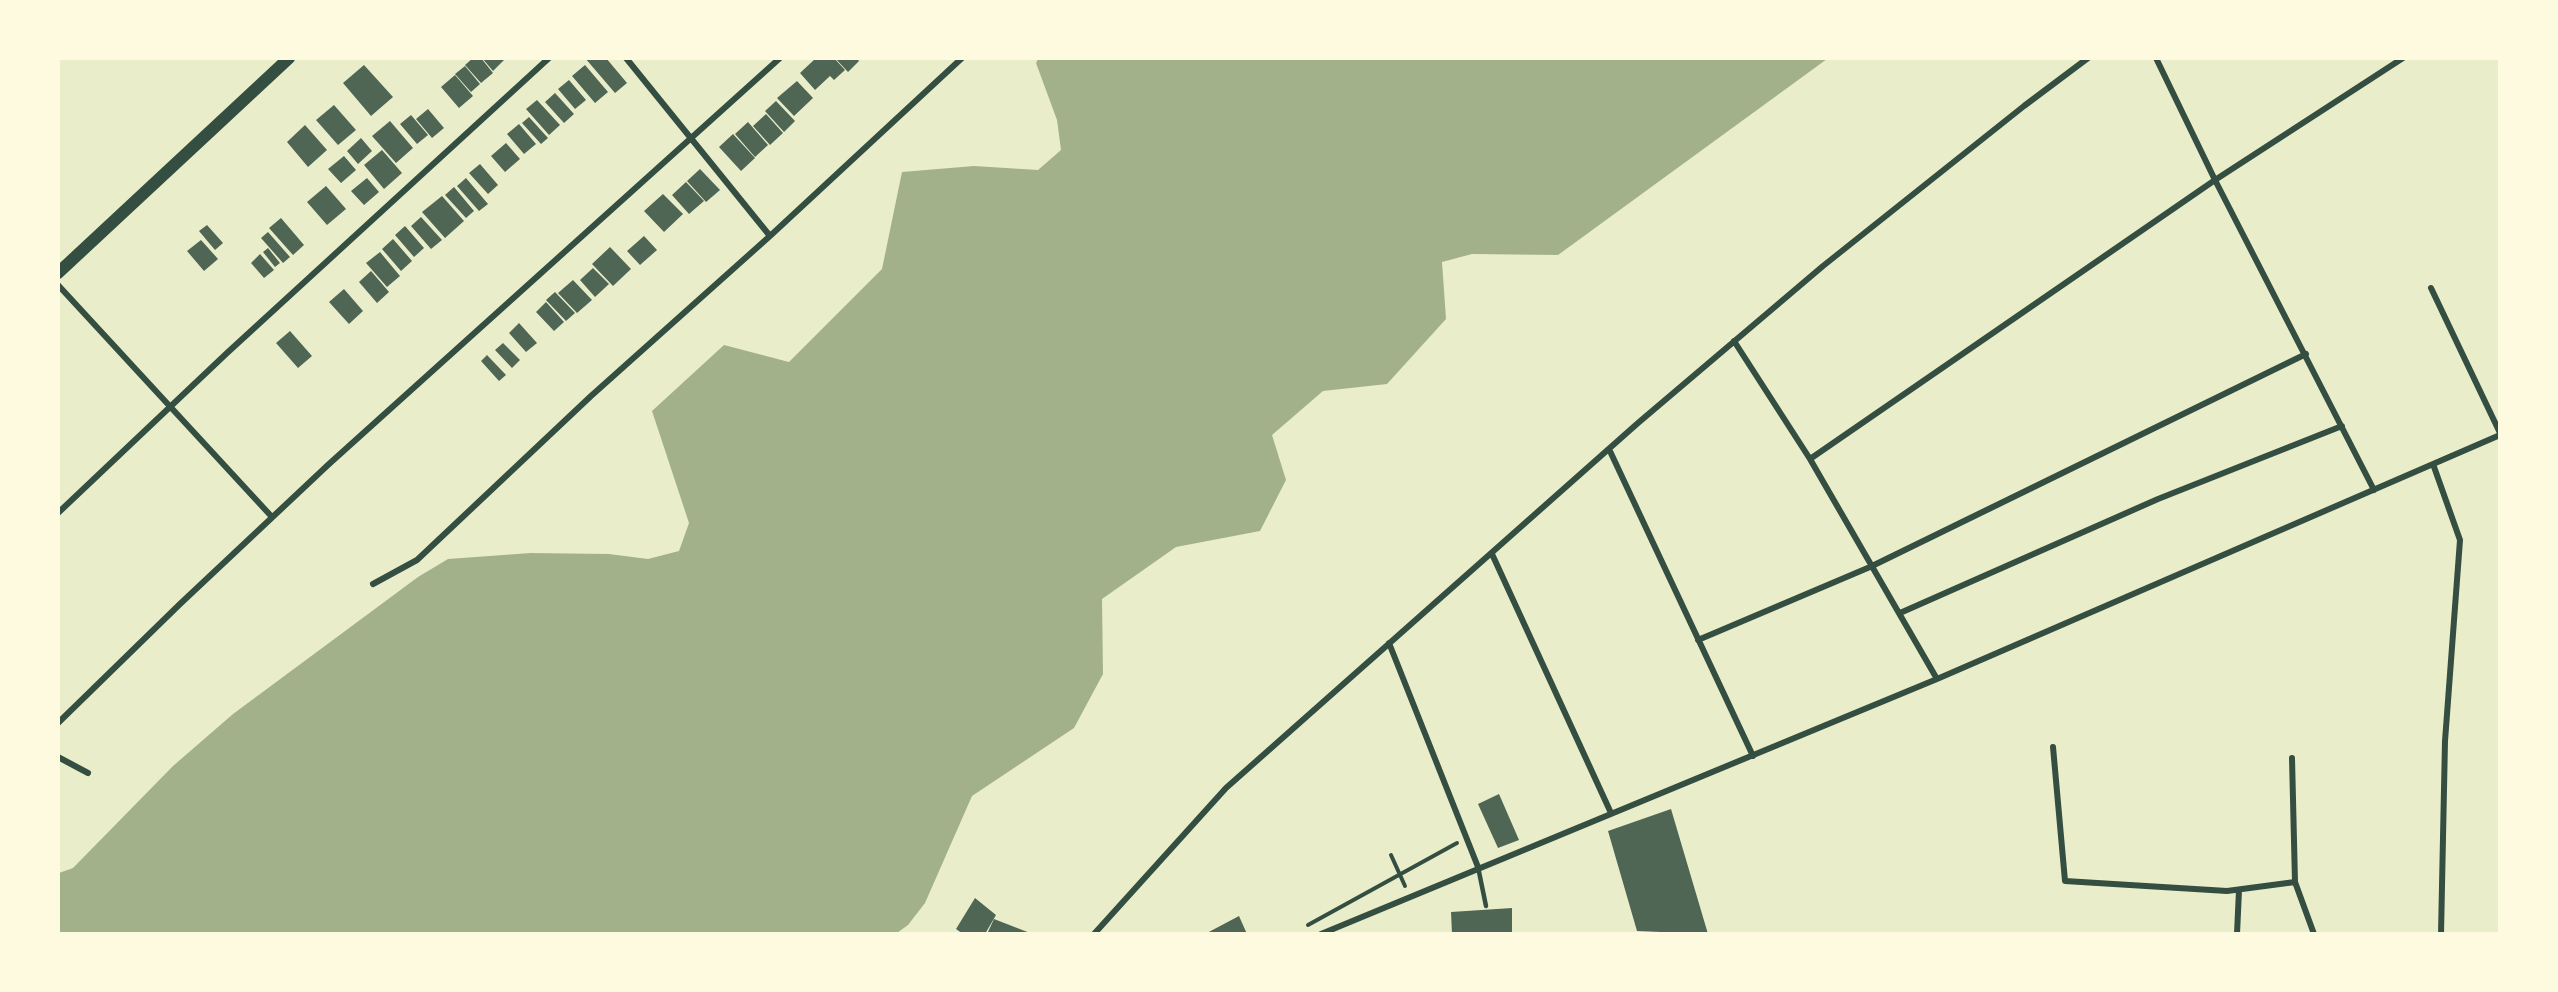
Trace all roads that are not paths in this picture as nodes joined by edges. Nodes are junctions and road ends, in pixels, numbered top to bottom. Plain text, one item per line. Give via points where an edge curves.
1 (289, 58) edge
2 (549, 58) edge
3 (626, 58) edge
4 (780, 58) edge
5 (962, 58) edge
6 (2088, 58) edge
7 (2156, 58) edge
8 (2403, 58) edge
9 (690, 138) junction
10 (2215, 180) junction
11 (770, 236) junction
12 (58, 273) edge
13 (58, 285) edge
14 (2432, 288) dead end
15 (1734, 341) junction
16 (2306, 354) junction
17 (170, 407) junction
18 (2342, 426) junction
19 (2499, 434) edge
20 (1609, 449) junction
21 (1810, 459) junction
22 (2433, 464) junction
23 (2374, 490) junction
24 (58, 513) edge
25 (272, 517) junction
26 (1492, 554) junction
27 (1870, 567) junction
28 (373, 584) dead end
29 (1900, 612) junction
30 (1698, 640) junction
31 (1389, 643) junction
32 (1938, 679) junction
33 (58, 723) edge
34 (2053, 747) dead end
35 (1753, 756) junction
36 (58, 757) edge
37 (2292, 758) dead end
38 (88, 773) dead end
39 (1611, 813) junction
40 (1478, 867) junction
41 (2295, 882) junction
42 (2239, 890) junction
43 (1486, 906) dead end
44 (1094, 933) edge
45 (1321, 933) edge
46 (2237, 933) edge
47 (2314, 933) edge
48 (2441, 933) edge

1 - 12 main road
2 - 17 street
3 - 9 street
4 - 9 street
5 - 11 street
6 - 15 street via 1823,266
7 - 10 street
8 - 10 street
9 - 11 street
9 - 25 street
10 - 16 street
10 - 21 street
11 - 28 street via 591,396 417,560
13 - 17 street
14 - 19 street
15 - 20 street
15 - 21 street
16 - 18 street
16 - 27 street
17 - 24 street
17 - 25 street
18 - 23 street
18 - 29 street via 2158,499
19 - 22 street
20 - 26 street
20 - 30 street
21 - 27 street
22 - 23 street
22 - 48 street via 2460,540 2445,741
23 - 32 street
25 - 33 street
26 - 31 street
26 - 39 street
27 - 29 street
27 - 30 street
29 - 32 street
30 - 35 street
31 - 40 street
31 - 44 street via 1226,788
32 - 35 street
34 - 42 street via 2065,881
35 - 39 street
36 - 38 street
37 - 41 street
39 - 40 street
40 - 43 lane
40 - 45 street
41 - 42 street
41 - 47 street
42 - 46 street

